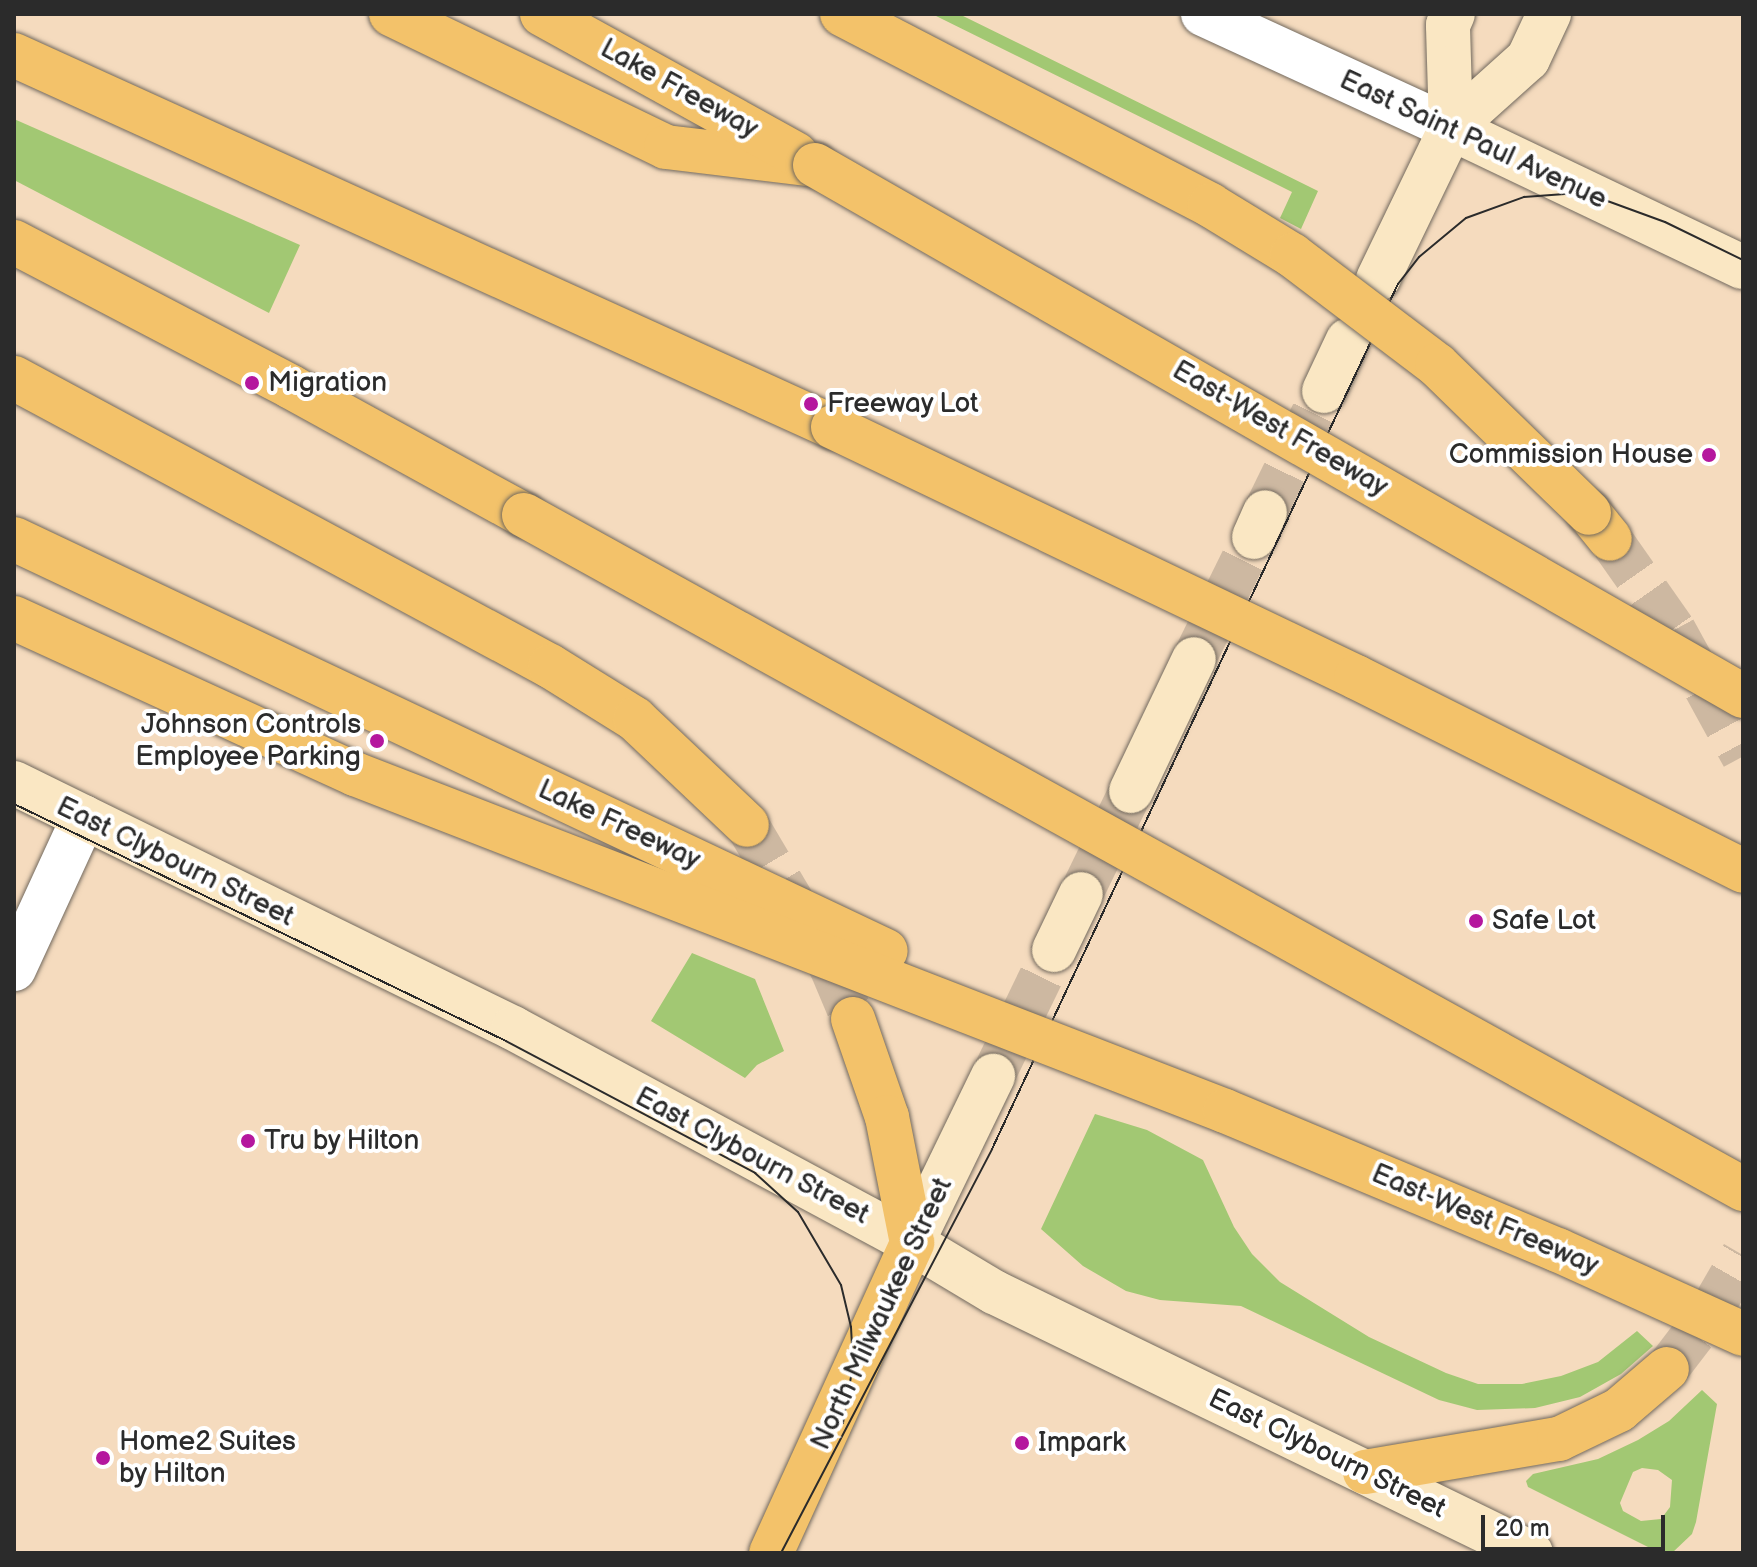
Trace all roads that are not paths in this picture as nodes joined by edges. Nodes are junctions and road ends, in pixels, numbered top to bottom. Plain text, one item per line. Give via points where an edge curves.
1 (391, 14) edge
2 (542, 14) edge
3 (842, 14) edge
4 (1203, 14) edge
5 (1453, 14) edge
6 (1549, 14) edge
7 (16, 55) edge
8 (1451, 128) junction
9 (815, 165) junction
10 (14, 242) edge
11 (1743, 267) edge
12 (1378, 279) dead end
13 (1348, 340) dead end
14 (14, 378) edge
15 (1324, 391) tunnel mouth
16 (1599, 526) tunnel mouth
17 (14, 539) edge
18 (14, 618) edge
19 (1194, 659) tunnel mouth
20 (1743, 696) edge
21 (14, 783) edge
22 (1131, 791) tunnel mouth
23 (84, 817) junction
24 (747, 825) tunnel mouth
25 (1743, 871) edge
26 (1081, 894) tunnel mouth
27 (1054, 950) tunnel mouth
28 (14, 969) edge
29 (853, 1019) tunnel mouth
30 (993, 1076) tunnel mouth
31 (1225, 1111) junction
32 (1743, 1189) edge
33 (912, 1243) junction
34 (1743, 1334) edge
35 (1667, 1369) tunnel mouth
36 (1365, 1472) junction
37 (771, 1553) edge
38 (1531, 1553) edge

1 - 9 main road via 666,147
2 - 9 main road, Lake Freeway
3 - 16 main road, bridge via 1210,205 1292,255 1437,365
4 - 8 street, East Saint Paul Avenue
5 - 8 main road via 1448,25
6 - 8 main road via 1528,59
7 - 25 main road, bridge via 1014,513
8 - 11 main road, East Saint Paul Avenue
8 - 12 main road
9 - 20 main road, East-West Freeway, bridge
10 - 32 main road, bridge via 291,387
13 - 15 main road
14 - 24 main road via 550,666 635,719
17 - 31 main road, Lake Freeway, bridge
18 - 31 main road, bridge via 355,774
19 - 22 main road
21 - 23 main road, East Clybourn Street
23 - 28 street
23 - 33 main road, East Clybourn Street via 513,1028
26 - 27 main road
29 - 33 main road via 887,1117
30 - 33 main road, North Milwaukee Street
31 - 34 main road, East-West Freeway, bridge via 1558,1250
33 - 36 main road, East Clybourn Street via 994,1292
33 - 37 main road, North Milwaukee Street
35 - 36 main road via 1619,1410 1559,1439
36 - 38 main road, East Clybourn Street

